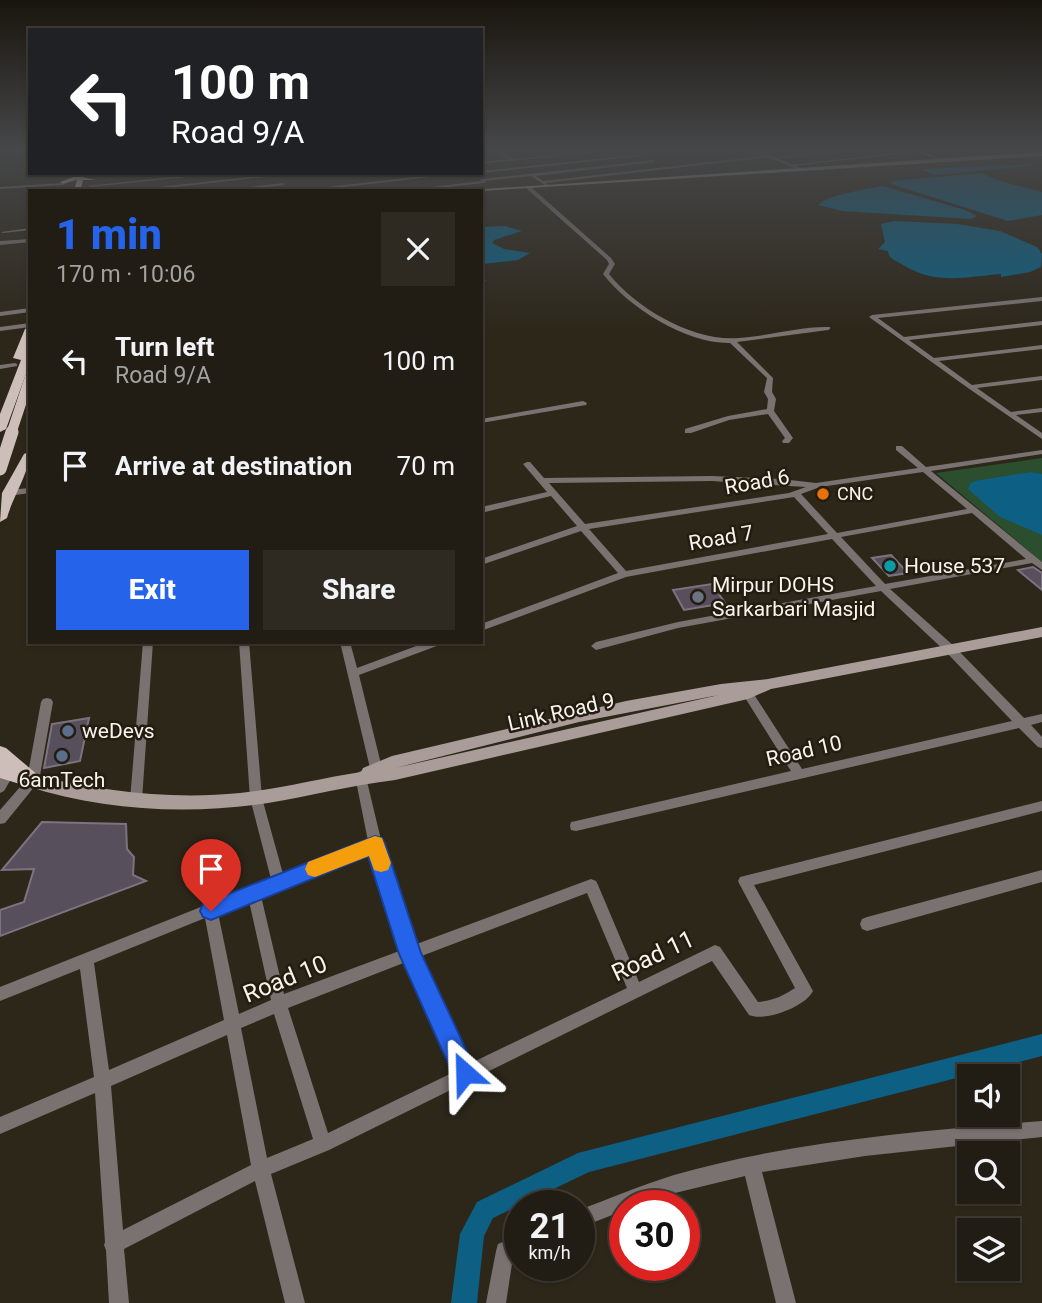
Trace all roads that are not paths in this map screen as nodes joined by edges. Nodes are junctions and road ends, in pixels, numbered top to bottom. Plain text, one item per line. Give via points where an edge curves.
1 (552, 210) edge
2 (28, 229) edge
3 (3, 232) dead end
4 (28, 240) edge
5 (0, 243) edge
6 (1042, 299) edge
7 (28, 310) edge
8 (0, 314) edge
9 (1042, 323) edge
10 (28, 327) edge
11 (828, 328) dead end
12 (0, 329) edge
13 (28, 332) edge
14 (902, 339) junction
15 (731, 340) junction
16 (1042, 347) edge
17 (28, 354) edge
18 (932, 360) junction
19 (15, 365) junction
20 (0, 366) edge
21 (1042, 378) edge
22 (28, 383) edge
23 (971, 387) junction
24 (0, 402) edge
25 (583, 403) dead end
26 (1042, 410) edge
27 (770, 411) junction
28 (1009, 414) junction
29 (483, 421) edge
30 (0, 429) edge
31 (688, 431) dead end
32 (1042, 438) edge
33 (786, 441) dead end
34 (899, 448) dead end
35 (1042, 452) edge
36 (28, 455) edge
37 (28, 458) edge
38 (527, 464) dead end
39 (0, 468) edge
40 (926, 470) junction
41 (541, 481) junction
42 (818, 485) junction
43 (28, 490) edge
44 (8, 493) junction
45 (554, 493) junction
46 (796, 494) junction
47 (486, 509) edge
48 (975, 510) junction
49 (0, 518) edge
50 (583, 527) junction
51 (834, 535) junction
52 (483, 561) edge
53 (1038, 564) edge
54 (624, 574) junction
55 (882, 587) junction
56 (483, 627) edge
57 (1042, 632) edge
58 (148, 644) edge
59 (244, 644) edge
60 (346, 644) edge
61 (433, 644) edge
62 (596, 646) dead end
63 (951, 650) junction
64 (354, 673) junction
65 (745, 690) junction
66 (47, 702) dead end
67 (1042, 718) edge
68 (1022, 723) junction
69 (1042, 744) edge
70 (0, 753) edge
71 (369, 772) junction
72 (799, 774) junction
73 (3, 778) edge
74 (33, 781) junction
75 (256, 797) junction
76 (136, 800) junction
77 (1042, 806) edge
78 (0, 819) edge
79 (576, 826) dead end
80 (375, 844) junction
81 (1042, 876) edge
82 (279, 883) junction
83 (254, 893) junction
84 (211, 911) junction
85 (867, 924) dead end
86 (410, 954) junction
87 (86, 960) junction
88 (635, 990) junction
89 (0, 994) edge
90 (279, 1004) junction
91 (233, 1025) junction
92 (465, 1073) junction
93 (102, 1079) junction
94 (0, 1126) edge
95 (1042, 1129) edge
96 (323, 1144) junction
97 (751, 1165) junction
98 (261, 1169) junction
99 (595, 1213) edge
100 (113, 1245) junction
101 (504, 1257) edge
102 (119, 1303) edge
103 (295, 1303) edge
104 (496, 1303) edge
105 (786, 1303) edge

1 - 15 street via 609,259 612,264 606,274 616,286 659,317 716,341
2 - 3 street
4 - 5 street
6 - 14 street via 872,317
7 - 8 street
9 - 14 street
10 - 12 street
11 - 15 street
13 - 19 main road
14 - 18 street
15 - 27 street via 770,378
16 - 18 street
17 - 30 main road
18 - 23 street
19 - 20 street
19 - 24 main road
21 - 23 street
22 - 39 main road, bridge
23 - 28 street
25 - 29 street
26 - 28 street
27 - 31 street
27 - 33 street via 789,438
28 - 32 street
34 - 40 street
35 - 40 street, Road 6
36 - 39 main road
37 - 44 main road
38 - 41 street
40 - 42 street, Road 6
40 - 48 street
41 - 42 street via 695,479
41 - 45 street
42 - 46 street, Road 6
43 - 44 street
44 - 49 main road
45 - 47 street
45 - 50 street
46 - 50 street, Road 6
46 - 51 street
48 - 51 street, Road 7
48 - 53 street
50 - 52 street, Road 6
50 - 54 street
51 - 54 street, Road 7
51 - 55 street
53 - 55 street
54 - 56 street, Road 7
55 - 62 street via 678,625
55 - 63 street
57 - 63 main road, Link Road 9
58 - 76 street
59 - 75 street
60 - 64 street
61 - 64 street
63 - 65 main road, Link Road 9
63 - 68 street
64 - 71 street
65 - 71 main road, Link Road 9 via 395,774
65 - 72 street
66 - 74 street
67 - 68 street, Road 10
68 - 69 street
68 - 72 street, Road 10
70 - 74 main road, Link Road 9
71 - 75 main road, Link Road 9
71 - 80 street
72 - 79 street, Road 10
73 - 74 main road, Link Road 9
74 - 76 main road, Link Road 9
74 - 78 street
75 - 76 main road, Link Road 9
75 - 82 street
77 - 88 street, Road 11 via 745,881 804,991 783,1005 754,1010 715,952
80 - 82 street
80 - 86 street
81 - 85 street
82 - 83 street
83 - 84 street
83 - 90 street
84 - 87 street
84 - 91 street
86 - 88 street, Road 10 via 591,885
86 - 90 street, Road 10
86 - 92 street
87 - 89 street
87 - 93 street
88 - 92 street, Road 11
90 - 91 street, Road 10
90 - 96 street
91 - 93 street, Road 10
91 - 98 street
92 - 96 street, Road 11
93 - 94 street, Road 10
93 - 100 street
95 - 97 street via 946,1137
96 - 98 street, Road 11
97 - 99 street via 686,1181
97 - 105 street
98 - 100 street, Road 11
98 - 103 street
100 - 102 street
101 - 104 street

